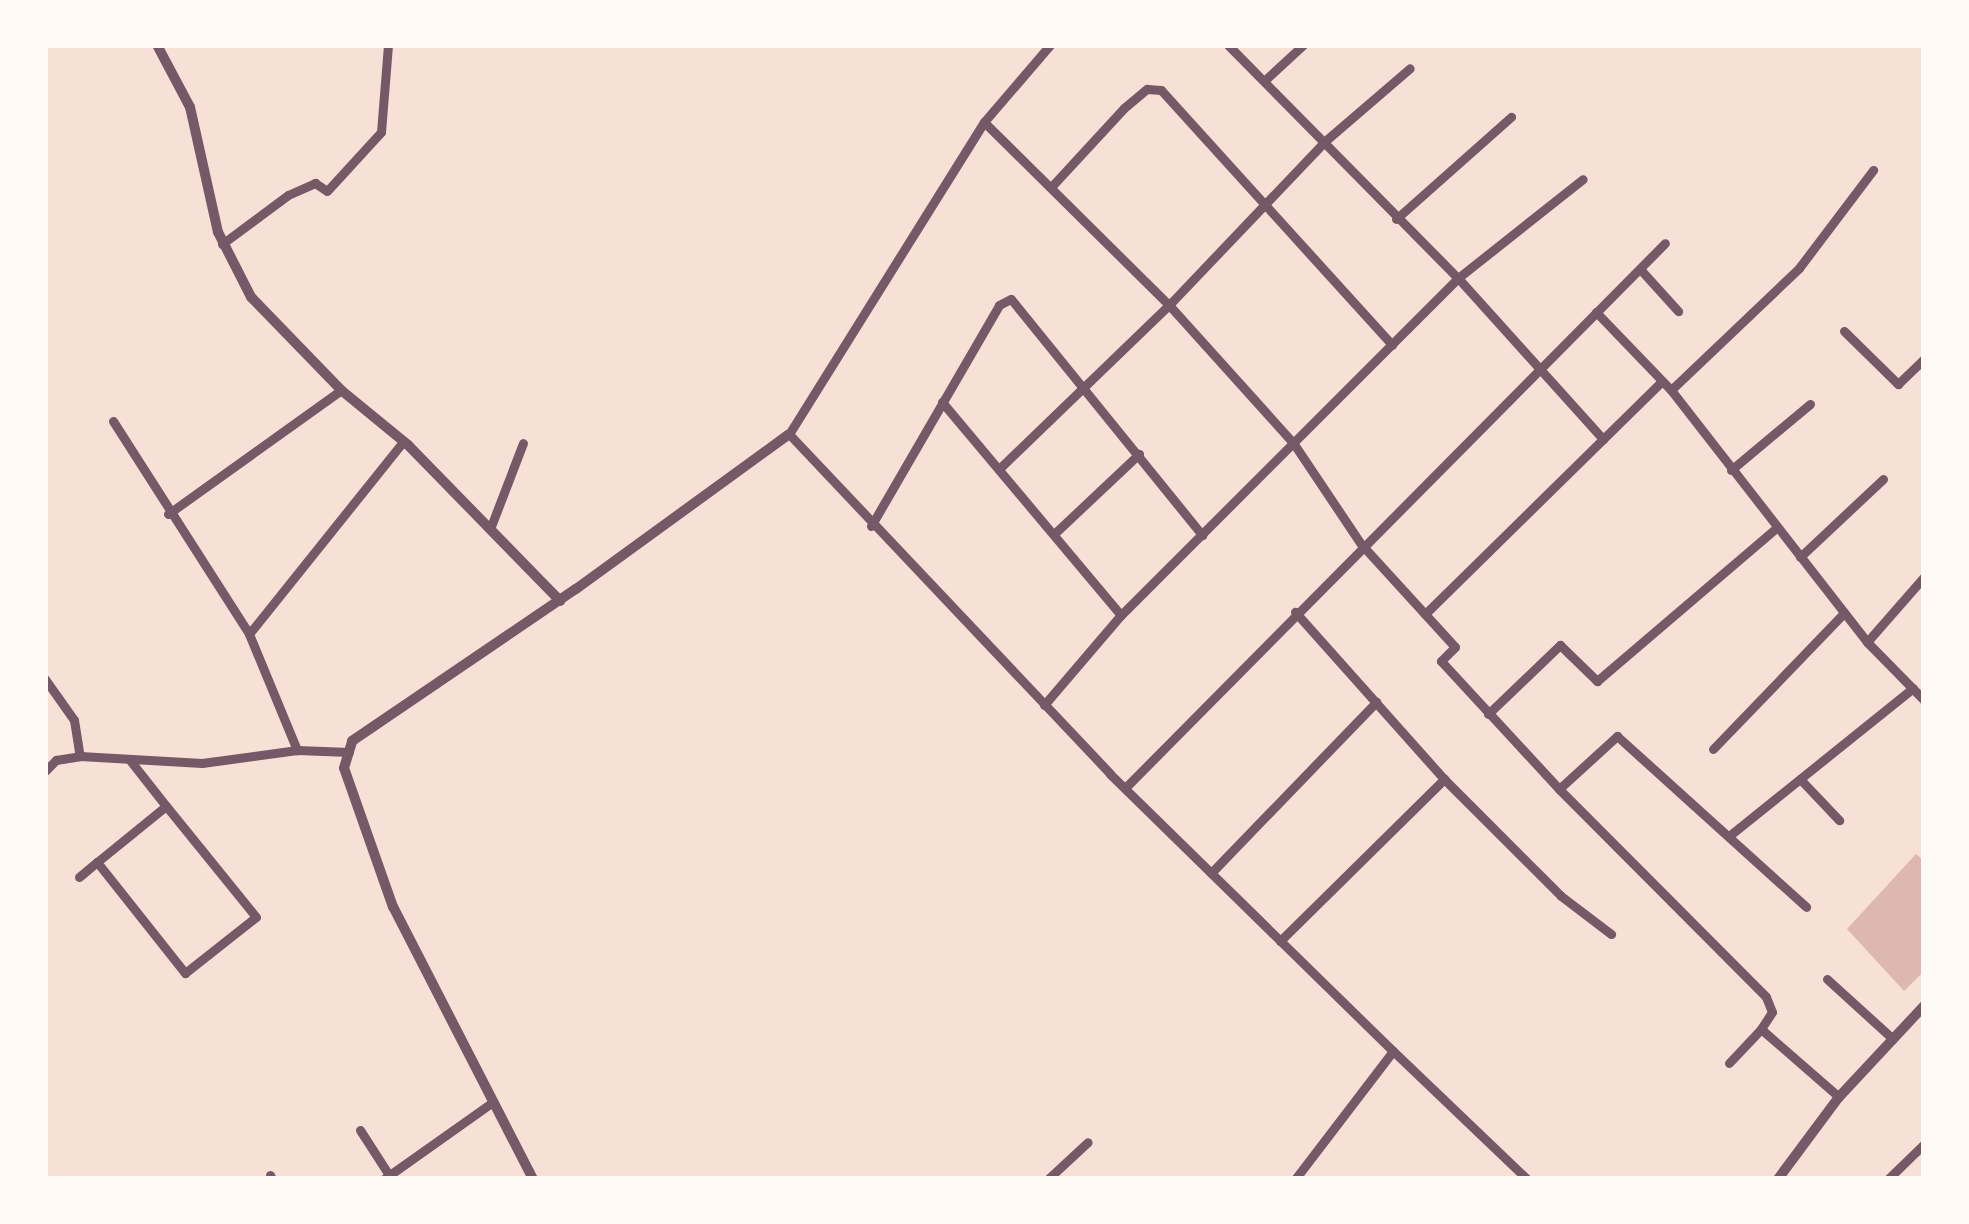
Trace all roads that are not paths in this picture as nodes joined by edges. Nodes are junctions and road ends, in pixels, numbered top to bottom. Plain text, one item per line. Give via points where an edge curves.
1 (157, 45) edge
2 (388, 45) edge
3 (1050, 45) edge
4 (1228, 45) edge
5 (1303, 45) edge
6 (1410, 68) dead end
7 (1265, 80) junction
8 (1511, 117) dead end
9 (984, 122) junction
10 (1324, 142) junction
11 (1873, 170) dead end
12 (1583, 178) dead end
13 (1052, 186) junction
14 (1265, 204) junction
15 (1396, 219) junction
16 (1665, 243) dead end
17 (222, 244) junction
18 (1640, 269) junction
19 (1457, 278) junction
20 (1168, 304) junction
21 (1678, 311) dead end
22 (1596, 312) junction
23 (1844, 331) dead end
24 (1392, 345) junction
25 (1924, 359) edge
26 (1539, 369) junction
27 (1082, 386) junction
28 (1666, 386) junction
29 (341, 390) junction
30 (942, 402) junction
31 (1810, 404) dead end
32 (113, 421) dead end
33 (789, 434) junction
34 (1603, 439) junction
35 (404, 442) junction
36 (523, 443) dead end
37 (1294, 444) junction
38 (1138, 454) junction
39 (1001, 466) junction
40 (1731, 470) junction
41 (1883, 479) dead end
42 (168, 514) junction
43 (872, 526) junction
44 (1777, 527) junction
45 (490, 529) junction
46 (1054, 534) junction
47 (1202, 535) junction
48 (1361, 544) junction
49 (1800, 556) junction
50 (1924, 577) edge
51 (560, 601) junction
52 (1295, 612) junction
53 (1844, 613) junction
54 (1425, 614) junction
55 (1121, 615) junction
56 (249, 634) junction
57 (1867, 642) junction
58 (45, 679) edge
59 (1912, 688) junction
60 (1924, 700) edge
61 (1376, 702) junction
62 (1044, 705) junction
63 (1488, 714) junction
64 (1713, 749) dead end
65 (297, 750) junction
66 (349, 752) junction
67 (80, 756) junction
68 (129, 759) junction
69 (45, 771) edge
70 (1444, 779) junction
71 (1800, 779) junction
72 (1125, 788) junction
73 (1559, 789) junction
74 (166, 806) junction
75 (1839, 820) dead end
76 (1730, 836) junction
77 (97, 862) junction
78 (1211, 873) junction
79 (79, 877) dead end
80 (1806, 907) dead end
81 (1611, 934) dead end
82 (1280, 941) junction
83 (1827, 979) dead end
84 (1924, 1006) edge
85 (1761, 1029) junction
86 (1893, 1039) junction
87 (1393, 1051) junction
88 (1729, 1064) dead end
89 (1838, 1097) junction
90 (490, 1104) junction
91 (360, 1130) dead end
92 (1088, 1142) dead end
93 (1924, 1144) edge
94 (387, 1177) edge
95 (533, 1179) edge
96 (1048, 1179) edge
97 (1295, 1179) edge
98 (1527, 1179) edge
99 (1778, 1179) edge
100 (1888, 1179) edge

1 - 17 street via 196,124
2 - 17 street via 382,132 327,191 315,183 288,195
3 - 9 street
4 - 7 street
5 - 7 street
6 - 10 street
7 - 10 street
8 - 15 street
9 - 13 street
9 - 33 street
10 - 14 street
10 - 15 street
11 - 28 street via 1799,268
12 - 19 street
13 - 14 street via 1124,108 1147,89 1161,90
13 - 20 street
14 - 20 street
14 - 24 street
15 - 19 street
16 - 18 street
17 - 29 street via 264,313
18 - 21 street
18 - 22 street
19 - 24 street
19 - 26 street
20 - 27 street
20 - 37 street
22 - 26 street
22 - 28 street
23 - 25 street via 1898,384
24 - 37 street
26 - 34 street
26 - 48 street
27 - 30 street via 1011,299 999,304
27 - 38 street
27 - 39 street
28 - 34 street
28 - 40 street
29 - 35 street
29 - 42 street
30 - 39 street
30 - 43 street
31 - 40 street
32 - 42 street
33 - 43 street
33 - 51 street
34 - 54 street
35 - 45 street
35 - 56 street
36 - 45 street
37 - 47 street
37 - 48 street
38 - 46 street
38 - 47 street
39 - 46 street
40 - 44 street
41 - 49 street
42 - 56 street
43 - 62 street
44 - 49 street
44 - 63 street via 1597,681 1560,644
45 - 51 street
46 - 55 street
47 - 55 street
48 - 52 street
48 - 54 street
49 - 53 street
50 - 57 street
51 - 66 street via 352,741
52 - 61 street
52 - 72 street
53 - 57 street
53 - 64 street
54 - 63 street via 1455,646 1442,661
55 - 62 street
56 - 65 street
57 - 59 street
58 - 67 street via 74,720
59 - 60 street
59 - 71 street
61 - 70 street
61 - 78 street
62 - 72 street
63 - 73 street
65 - 66 street
65 - 68 street via 202,763
66 - 90 street via 344,768 393,907
67 - 68 street
67 - 69 street
68 - 74 street
70 - 81 street via 1543,880
70 - 82 street
71 - 75 street
71 - 76 street
72 - 78 street
73 - 76 street via 1617,736
73 - 85 street via 1766,997 1772,1012
74 - 77 street
74 - 77 street via 256,917 185,973
76 - 80 street
77 - 79 street
78 - 82 street
82 - 87 street
83 - 86 street
84 - 86 street
85 - 88 street
85 - 89 street
86 - 89 street
87 - 97 street
87 - 98 street
89 - 99 street
90 - 94 street
90 - 95 street
91 - 94 street
92 - 96 street
93 - 100 street

